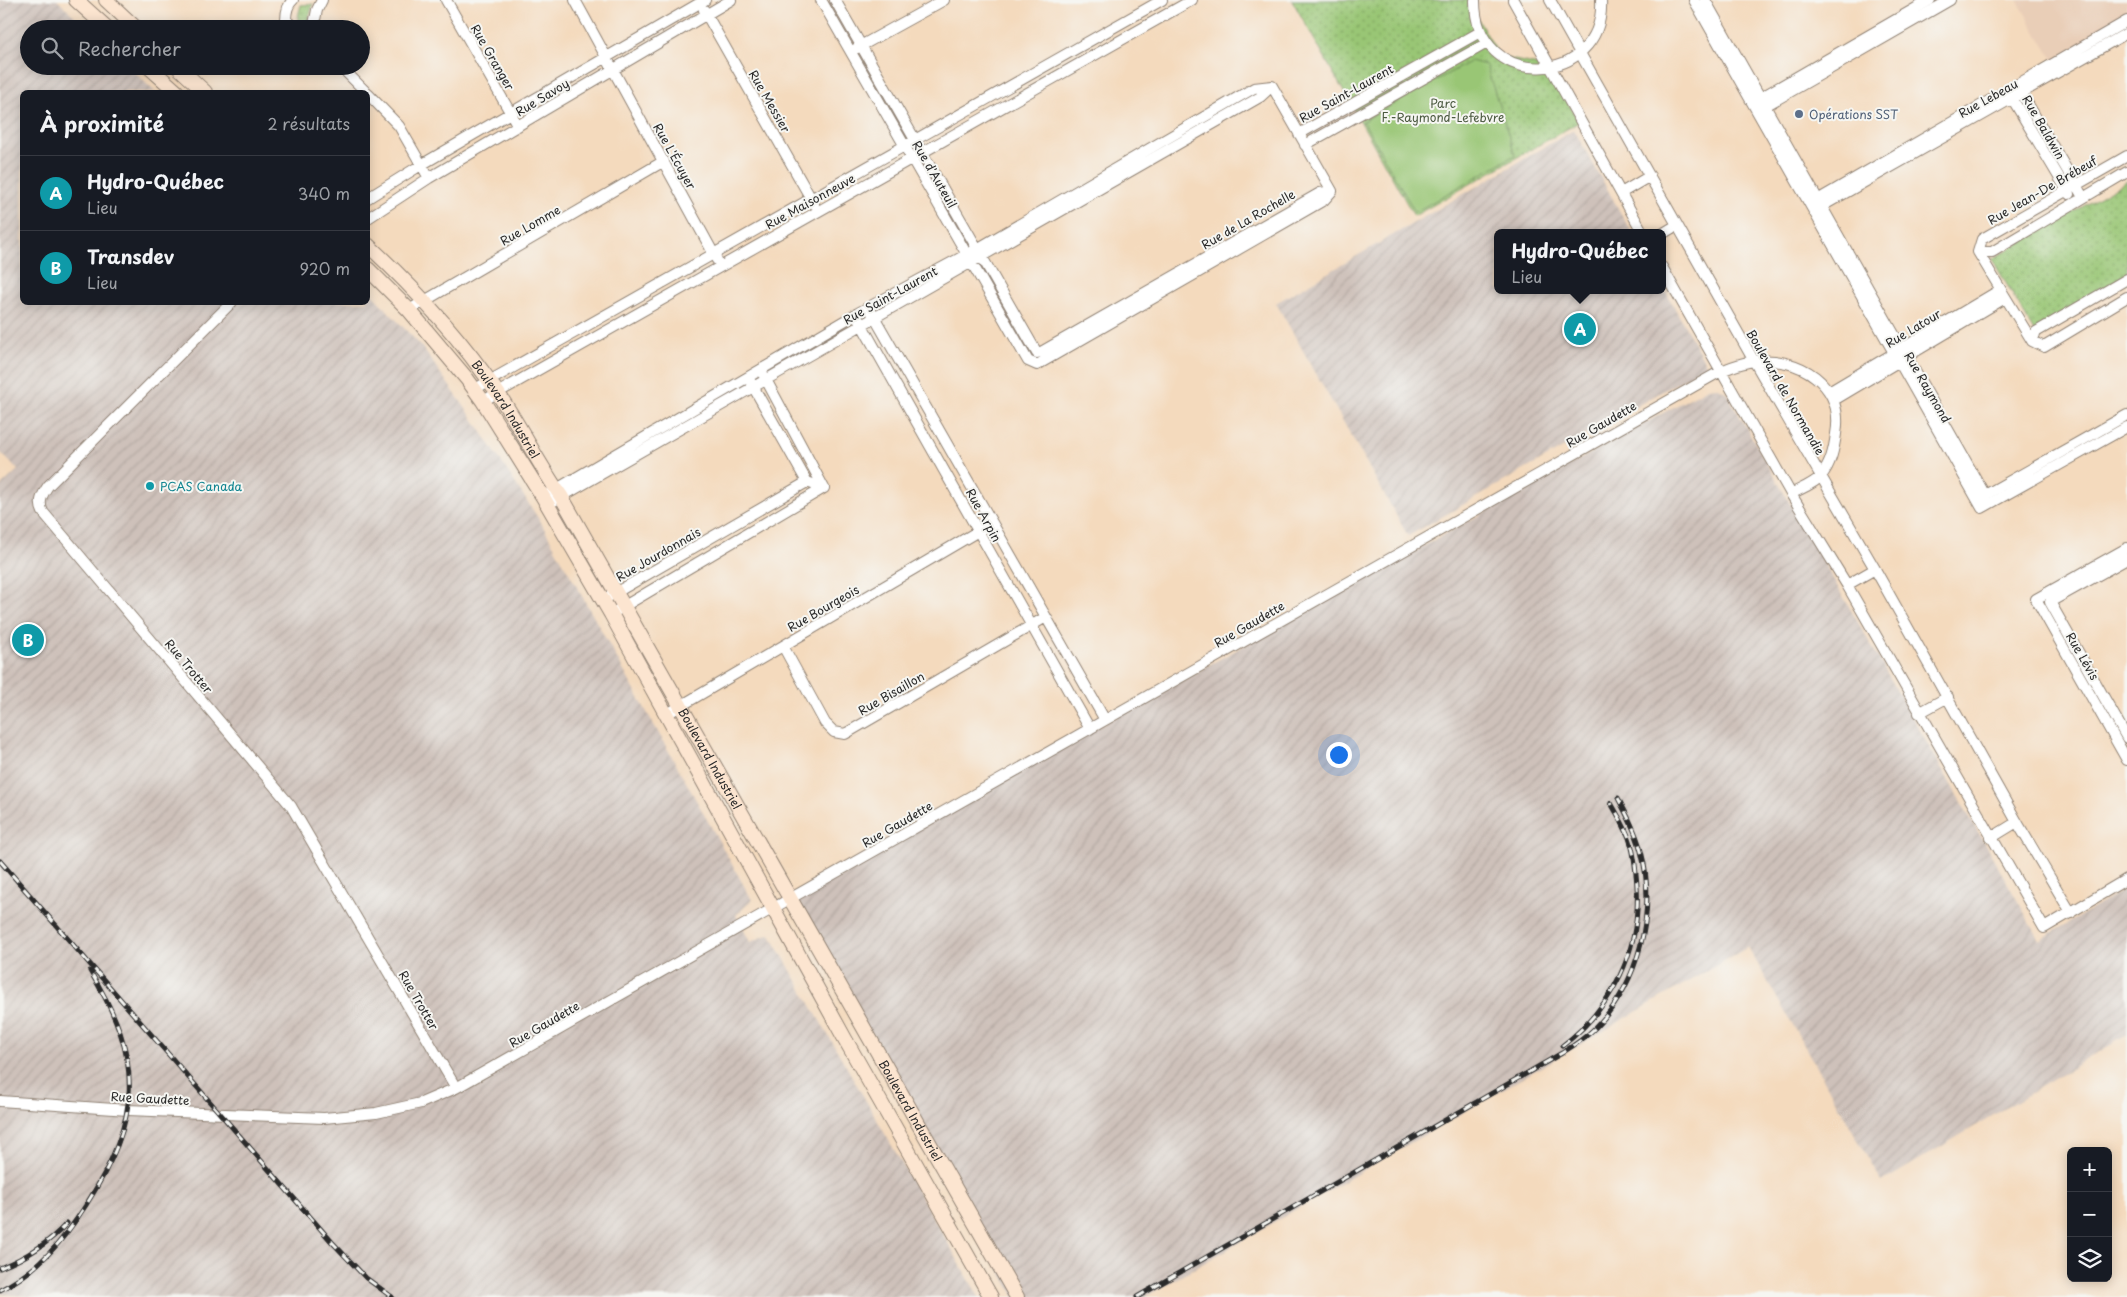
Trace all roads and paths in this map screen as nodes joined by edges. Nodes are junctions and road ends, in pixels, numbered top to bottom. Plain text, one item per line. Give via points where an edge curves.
1 (76, 0) edge
2 (106, 0) edge
3 (293, 0) edge
4 (322, 0) edge
5 (446, 0) edge
6 (574, 0) edge
7 (731, 0) edge
8 (821, 0) edge
9 (835, 0) edge
10 (944, 0) edge
11 (1162, 0) edge
12 (1192, 0) edge
13 (1475, 0) edge
14 (1513, 0) edge
15 (1550, 0) edge
16 (1601, 0) edge
17 (1694, 0) edge
18 (1705, 0) edge
19 (1930, 0) edge
20 (1950, 0) edge
21 (701, 1) edge
22 (706, 15) junction
23 (98, 20) edge
24 (127, 20) edge
25 (286, 20) edge
26 (315, 20) edge
27 (2127, 21) edge
28 (1480, 32) junction
29 (2127, 33) edge
30 (1103, 34) junction
31 (1487, 43) junction
32 (862, 46) junction
33 (1110, 46) junction
34 (1853, 50) junction
35 (850, 52) junction
36 (1580, 52) junction
37 (1730, 54) junction
38 (607, 57) junction
39 (2070, 60) junction
40 (1426, 62) junction
41 (1550, 68) junction
42 (614, 69) junction
43 (1432, 74) junction
44 (158, 75) edge
45 (187, 75) edge
46 (349, 75) edge
47 (1007, 88) junction
48 (175, 90) edge
49 (203, 90) edge
50 (364, 90) edge
51 (2015, 92) junction
52 (370, 96) edge
53 (1014, 100) junction
54 (1759, 104) junction
55 (511, 113) junction
56 (518, 126) junction
57 (1299, 134) junction
58 (915, 140) junction
59 (1305, 145) junction
60 (904, 146) junction
61 (922, 152) junction
62 (2127, 156) edge
63 (912, 158) junction
64 (664, 161) junction
65 (422, 165) junction
66 (2127, 172) edge
67 (1650, 176) junction
68 (429, 178) junction
69 (2071, 188) junction
70 (1332, 191) junction
71 (1621, 192) junction
72 (370, 197) edge
73 (811, 199) junction
74 (2079, 200) junction
75 (1816, 205) junction
76 (818, 211) junction
77 (370, 217) edge
78 (1677, 225) junction
79 (1641, 229) edge
80 (1666, 232) edge
81 (370, 247) edge
82 (1978, 252) junction
83 (980, 253) junction
84 (714, 254) junction
85 (969, 259) junction
86 (721, 266) junction
87 (370, 271) edge
88 (1666, 274) edge
89 (1180, 278) junction
90 (2124, 281) edge
91 (2127, 293) edge
92 (2003, 294) junction
93 (2127, 297) edge
94 (423, 302) junction
95 (229, 305) edge
96 (868, 307) junction
97 (409, 310) junction
98 (612, 312) junction
99 (856, 314) junction
100 (874, 318) junction
101 (618, 324) junction
102 (862, 325) junction
103 (2032, 341) junction
104 (1037, 353) junction
105 (1901, 355) junction
106 (1754, 361) junction
107 (1031, 362) junction
108 (760, 369) junction
109 (1721, 370) junction
110 (748, 376) junction
111 (766, 380) junction
112 (753, 386) junction
113 (493, 387) junction
114 (479, 395) junction
115 (1832, 396) junction
116 (2127, 414) edge
117 (2127, 427) edge
118 (667, 430) junction
119 (2084, 439) junction
120 (2089, 449) junction
121 (1820, 477) junction
122 (807, 482) junction
123 (824, 488) junction
124 (559, 493) junction
125 (1791, 494) junction
126 (1985, 495) junction
127 (545, 501) junction
128 (1982, 508) junction
129 (992, 523) junction
130 (726, 529) junction
131 (978, 531) junction
132 (733, 542) junction
133 (2127, 548) edge
134 (2127, 558) edge
135 (1875, 569) junction
136 (1847, 586) junction
137 (616, 593) junction
138 (2036, 599) junction
139 (603, 600) junction
140 (2050, 602) junction
141 (623, 606) junction
142 (611, 614) junction
143 (1046, 617) junction
144 (1032, 626) junction
145 (783, 646) junction
146 (1948, 697) junction
147 (680, 706) junction
148 (1919, 713) junction
149 (667, 714) junction
150 (1105, 720) junction
151 (2113, 724) junction
152 (1090, 728) junction
153 (2127, 738) edge
154 (2127, 760) edge
155 (2017, 822) junction
156 (1991, 838) junction
157 (2127, 879) edge
158 (790, 898) junction
159 (772, 908) junction
160 (2071, 912) junction
161 (865, 1030) junction
162 (845, 1039) junction
163 (456, 1088) junction
164 (899, 1090) junction
165 (878, 1097) junction
166 (0, 1101) edge
167 (959, 1197) junction
168 (938, 1204) junction
169 (991, 1297) edge
170 (1017, 1297) edge

1 - 23 street
2 - 24 street
3 - 25 street via 289,3
4 - 26 street
5 - 55 street, Rue Granger
6 - 38 street, Rue L'Écuyer
7 - 22 street, Rue Savoy
8 - 35 street, Rue d'Auteuil
9 - 32 street, Rue d'Auteuil
10 - 32 street
11 - 30 street, Rue Maisonneuve
12 - 33 street, Rue Maisonneuve
13 - 28 street
14 - 41 street
15 - 36 street, Boulevard de Normandie
16 - 36 street via 1599,21 1592,38
17 - 37 street, Rue Raymond
18 - 37 street, Rue Raymond
19 - 34 street
20 - 34 street
21 - 22 street, Rue Messier
21 - 38 street, Rue Savoy
22 - 42 street, Rue Savoy
22 - 73 street, Rue Messier
27 - 39 street, Rue Lebeau
28 - 31 street
28 - 40 street, Rue Saint-Laurent
29 - 39 street, Rue Lebeau
30 - 33 street
30 - 47 street, Rue Maisonneuve
31 - 41 street via 1500,56 1515,64
31 - 43 street, Rue Saint-Laurent
32 - 35 street
32 - 58 street, Rue d'Auteuil
33 - 53 street, Rue Maisonneuve
34 - 54 street
35 - 60 street, Rue d'Auteuil
36 - 41 street
36 - 67 street, Boulevard de Normandie
37 - 54 street, Rue Raymond
38 - 42 street, Rue L'Écuyer
38 - 55 street, Rue Savoy
39 - 51 street, Rue Lebeau
40 - 43 street
40 - 57 street, Rue Saint-Laurent
41 - 71 street
42 - 56 street, Rue Savoy
42 - 64 street, Rue L'Écuyer
43 - 59 street, Rue Saint-Laurent
44 - 48 street
45 - 49 street
46 - 50 street
47 - 53 street
47 - 58 street, Rue Maisonneuve
51 - 69 street, Rue Baldwin
51 - 75 street, Rue Lebeau
52 - 65 street via 399,126
53 - 61 street, Rue Maisonneuve
54 - 75 street, Rue Raymond
55 - 56 street, Rue Granger
55 - 65 street, Rue Savoy
56 - 68 street, Rue Savoy
57 - 59 street
57 - 83 street, Rue Saint-Laurent via 1272,86 1254,88
58 - 60 street, Rue Maisonneuve
58 - 61 street, Rue d'Auteuil
59 - 70 street
60 - 63 street, Rue d'Auteuil
60 - 73 street, Rue Maisonneuve
61 - 63 street, Rue Maisonneuve
61 - 83 street, Rue d'Auteuil
62 - 69 street, Rue Jean-De Brébeuf
63 - 76 street, Rue Maisonneuve
63 - 85 street, Rue d'Auteuil
64 - 84 street, Rue L'Écuyer
64 - 94 street, Rue Lomme
65 - 68 street
65 - 72 street, Rue Savoy
66 - 74 street
67 - 71 street
67 - 78 street, Boulevard de Normandie
68 - 77 street, Rue Savoy
69 - 74 street, Rue Baldwin
69 - 82 street, Rue Jean-De Brébeuf via 1982,239
70 - 89 street, Rue de La Rochelle via 1324,200
70 - 89 street, Rue de La Rochelle via 1320,193
71 - 79 street
73 - 76 street, Rue Messier
73 - 84 street, Rue Maisonneuve
74 - 82 street via 1992,252
75 - 105 street, Rue Raymond
76 - 86 street, Rue Maisonneuve
78 - 80 street
78 - 106 street, Boulevard de Normandie
81 - 94 street, Boulevard Industriel
82 - 92 street
83 - 85 street, Rue Saint-Laurent
83 - 104 street, Rue d'Auteuil
84 - 86 street, Rue L'Écuyer
84 - 98 street, Rue Maisonneuve
85 - 96 street, Rue Saint-Laurent
85 - 100 street, Rue Saint-Laurent
85 - 107 street, Rue d'Auteuil
86 - 101 street, Rue Maisonneuve
87 - 97 street, Boulevard Industriel
88 - 109 street
89 - 104 street, Rue de La Rochelle
89 - 107 street, Rue de La Rochelle via 1038,365
90 - 91 street
90 - 103 street via 2036,332
92 - 103 street
92 - 105 street, Rue Latour
93 - 103 street via 2044,347
94 - 97 street, Rue Lomme
94 - 113 street, Boulevard Industriel
95 - 163 street, Rue Trotter via 48,486 41,507 291,806
96 - 99 street, Rue Saint-Laurent
96 - 100 street, Rue Arpin
97 - 114 street, Boulevard Industriel
98 - 101 street
98 - 113 street, Rue Maisonneuve
99 - 102 street, Rue Arpin
99 - 108 street, Rue Saint-Laurent
100 - 102 street, Rue Saint-Laurent
100 - 129 street, Rue Arpin
101 - 113 street, Rue Maisonneuve
102 - 111 street, Rue Saint-Laurent
102 - 131 street, Rue Arpin
104 - 107 street
105 - 115 street, Rue Latour
105 - 126 street, Rue Raymond
105 - 128 street, Rue Raymond
106 - 109 street, Rue Gaudette
106 - 115 street via 1796,365 1819,379
106 - 121 street, Boulevard de Normandie
108 - 110 street, Rue Saint-Laurent
108 - 111 street
109 - 125 street
109 - 150 street, Rue Gaudette
110 - 112 street
110 - 118 street, Rue Saint-Laurent
111 - 112 street, Rue Saint-Laurent
111 - 123 street
112 - 118 street, Rue Saint-Laurent
112 - 122 street
113 - 114 street, Rue Maisonneuve
113 - 124 street, Boulevard Industriel
114 - 127 street, Boulevard Industriel
115 - 121 street via 1839,420 1831,460
116 - 119 street
117 - 120 street
118 - 124 street, Rue Saint-Laurent
119 - 120 street
119 - 126 street
120 - 128 street
121 - 125 street
121 - 135 street, Boulevard de Normandie
122 - 123 street
122 - 130 street, Rue Jourdonnais
123 - 132 street
124 - 127 street, Rue Saint-Laurent
124 - 137 street, Boulevard Industriel
125 - 136 street
126 - 128 street
127 - 139 street, Boulevard Industriel
129 - 131 street, Rue Bourgeois
129 - 143 street, Rue Arpin
130 - 132 street
130 - 137 street, Rue Jourdonnais
131 - 144 street, Rue Arpin
131 - 145 street, Rue Bourgeois
132 - 141 street
133 - 138 street
134 - 140 street
135 - 136 street
135 - 146 street, Boulevard de Normandie
136 - 148 street
137 - 139 street, Rue Jourdonnais
137 - 141 street, Boulevard Industriel
138 - 140 street
138 - 151 street, Rue Lévis
139 - 142 street, Boulevard Industriel
140 - 151 street, Rue Lévis
141 - 142 street
141 - 147 street, Boulevard Industriel
142 - 149 street, Boulevard Industriel
143 - 144 street, Rue Bisaillon
143 - 150 street, Rue Arpin
144 - 145 street, Rue Bisaillon via 845,734 834,732 825,723
144 - 152 street, Rue Arpin
145 - 147 street, Rue Bourgeois
146 - 148 street
146 - 155 street, Boulevard de Normandie
147 - 149 street, Rue Bourgeois
147 - 158 street, Boulevard Industriel
148 - 156 street
149 - 159 street, Boulevard Industriel
150 - 152 street, Rue Gaudette
151 - 153 street, Rue Lévis
151 - 154 street, Rue Lévis
152 - 158 street, Rue Gaudette
155 - 156 street
155 - 160 street, Boulevard de Normandie
156 - 160 street via 2044,928
157 - 160 street
158 - 159 street, Rue Gaudette
158 - 161 street, Boulevard Industriel
159 - 162 street, Boulevard Industriel
159 - 163 street, Rue Gaudette
161 - 162 street
161 - 164 street, Boulevard Industriel
162 - 165 street, Boulevard Industriel
163 - 166 street, Rue Gaudette via 421,1103 376,1113 324,1118
164 - 165 street
164 - 167 street, Boulevard Industriel
165 - 168 street, Boulevard Industriel
167 - 168 street
167 - 170 street, Boulevard Industriel
168 - 169 street, Boulevard Industriel

